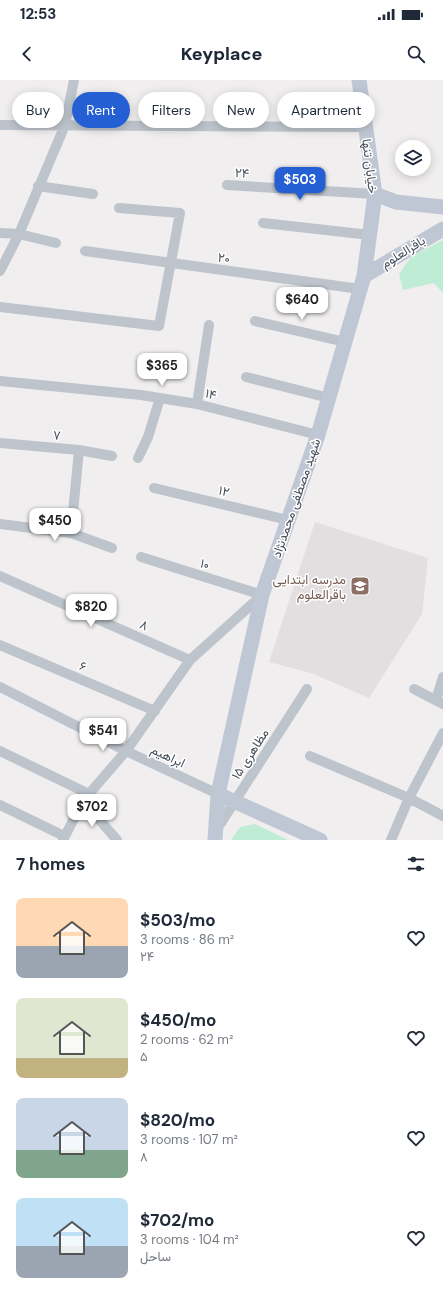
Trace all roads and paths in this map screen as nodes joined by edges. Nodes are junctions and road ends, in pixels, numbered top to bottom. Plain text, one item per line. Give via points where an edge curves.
1 (74, 80) edge
2 (359, 80) edge
3 (360, 92) edge
4 (0, 125) edge
5 (65, 125) junction
6 (277, 126) edge
7 (364, 128) edge
8 (227, 185) dead end
9 (38, 186) junction
10 (93, 194) dead end
11 (375, 194) junction
12 (443, 207) edge
13 (119, 208) dead end
14 (263, 223) dead end
15 (443, 229) edge
16 (0, 233) edge
17 (19, 234) junction
18 (370, 235) junction
19 (56, 243) dead end
20 (85, 251) dead end
21 (171, 264) junction
22 (0, 271) edge
23 (362, 283) junction
24 (0, 306) edge
25 (255, 321) dead end
26 (210, 325) dead end
27 (345, 342) junction
28 (246, 377) dead end
29 (0, 381) edge
30 (160, 398) junction
31 (329, 398) junction
32 (197, 404) junction
33 (318, 435) junction
34 (0, 443) edge
35 (79, 450) junction
36 (112, 456) dead end
37 (138, 458) dead end
38 (154, 488) dead end
39 (288, 520) junction
40 (0, 524) edge
41 (71, 533) junction
42 (112, 548) dead end
43 (141, 557) dead end
44 (0, 576) edge
45 (262, 596) junction
46 (0, 645) edge
47 (190, 660) junction
48 (443, 677) edge
49 (0, 687) edge
50 (307, 689) dead end
51 (414, 689) dead end
52 (440, 702) edge
53 (155, 711) junction
54 (443, 733) edge
55 (0, 751) edge
56 (126, 751) junction
57 (310, 756) dead end
58 (218, 794) junction
59 (86, 798) junction
60 (410, 798) junction
61 (235, 801) junction
62 (0, 805) edge
63 (443, 816) edge
64 (214, 836) edge
65 (63, 838) edge
66 (117, 840) edge
67 (320, 840) edge
68 (391, 840) edge

1 - 5 street
2 - 3 main road, خیابان تنها
4 - 5 street
5 - 6 street
5 - 9 street
7 - 11 main road, خیابان تنها
8 - 11 street, ۲۴
9 - 10 street
9 - 17 street
11 - 12 main road via 396,202
11 - 18 main road, خیابان تنها
13 - 21 street via 180,213
14 - 18 street
15 - 23 main road, باقرالعلوم
16 - 17 street
17 - 19 street
17 - 22 street
18 - 23 main road, خیابان تنها
20 - 21 street, ۲۰
21 - 23 street, ۲۰
21 - 24 street via 160,326
23 - 27 main road, شهید مصطفی محمدنژاد
25 - 27 street
26 - 32 street
27 - 31 main road, شهید مصطفی محمدنژاد
28 - 31 street
29 - 30 street, ۱۴
30 - 32 street, ۱۴
30 - 37 street via 148,437
31 - 33 main road, شهید مصطفی محمدنژاد
32 - 33 street, ۱۴
33 - 39 main road, شهید مصطفی محمدنژاد
34 - 35 street, ۷
35 - 36 street, ۷
35 - 41 street
38 - 39 street, ۱۲
39 - 45 main road, شهید مصطفی محمدنژاد
40 - 41 street
41 - 42 street
43 - 45 street, ۱۰
44 - 47 street, ۸
45 - 47 street
45 - 58 main road, شهید مصطفی محمدنژاد
46 - 53 street, ۶
47 - 53 street
48 - 52 street
49 - 56 street, ابراهیم
50 - 61 street, ۱۵ مظاهری
51 - 52 street
53 - 56 street
54 - 60 street
55 - 59 street
56 - 58 street, ابراهیم
56 - 59 street
57 - 60 street
58 - 61 main road
58 - 64 main road, شهید مصطفی محمدنژاد
59 - 65 street
59 - 66 street
60 - 63 street
60 - 68 street
61 - 64 street, ۱۵ مظاهری
61 - 67 main road
62 - 65 street

